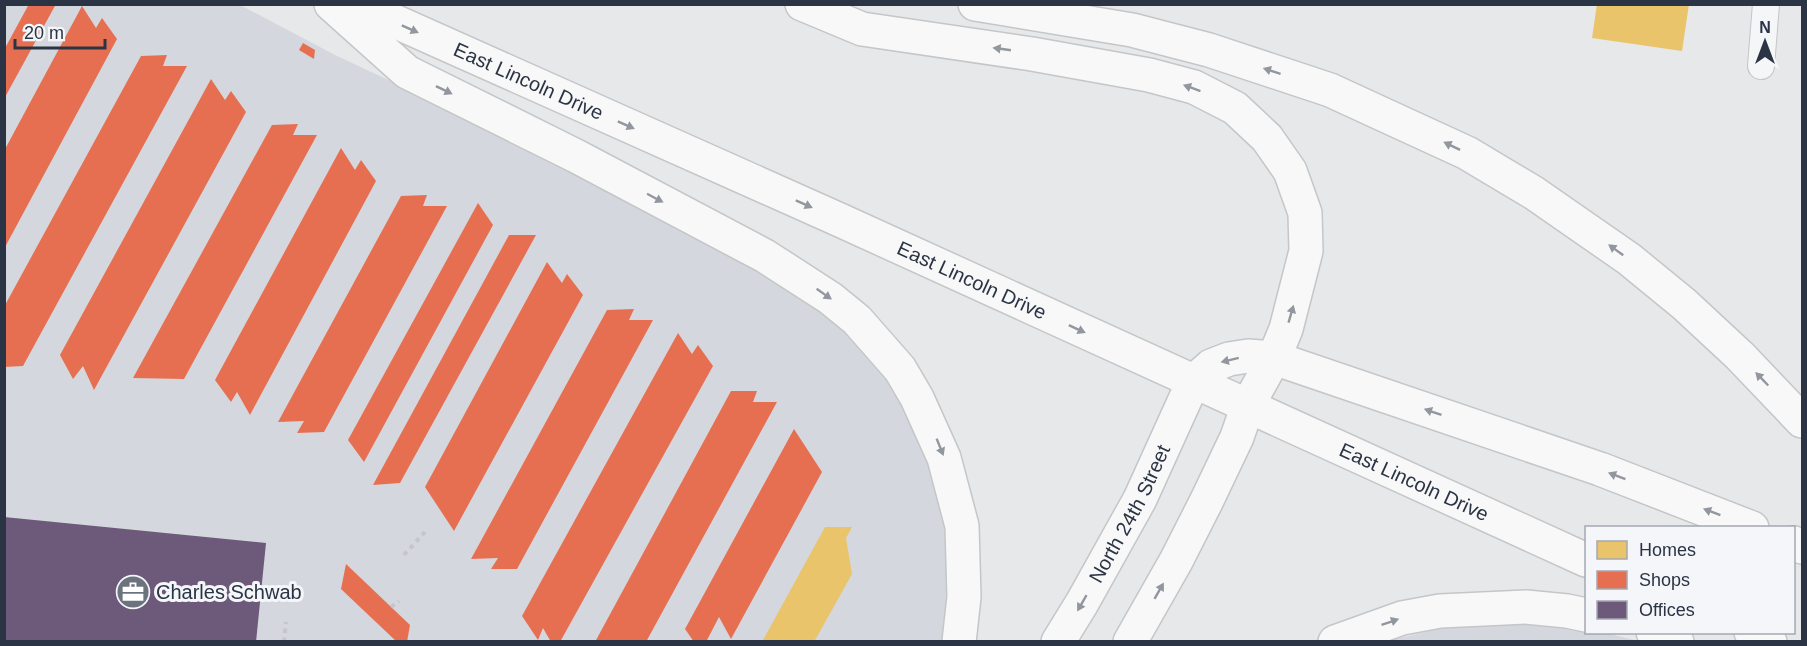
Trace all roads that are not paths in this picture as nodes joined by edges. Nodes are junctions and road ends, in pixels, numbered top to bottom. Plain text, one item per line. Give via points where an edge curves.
1 (331, 4) edge
2 (356, 4) edge
3 (801, 4) edge
4 (975, 4) edge
5 (1766, 4) edge
6 (1761, 66) dead end
7 (1274, 358) junction
8 (1193, 382) junction
9 (1248, 405) junction
10 (1803, 421) edge
11 (1747, 526) edge
12 (1585, 559) edge
13 (1585, 615) edge
14 (1656, 634) edge
15 (1753, 634) edge
16 (959, 642) edge
17 (1058, 642) edge
18 (1130, 642) edge
19 (1335, 642) edge
20 (1677, 642) edge
21 (1770, 642) edge

1 -> 16 main road via 407,72 765,256 857,320 900,369 944,458 962,526 964,597
2 -> 8 main road, East Lincoln Drive
7 -> 3 main road via 1286,329 1306,251 1305,213 1290,171 1267,138 1235,108 1194,87 1149,75 862,29
10 -> 4 main road via 1724,341 1629,259 1534,193 1467,153 1330,90 1209,50 1132,30
5 - 6 street
7 -> 8 main road via 1229,359 1211,366
7 - 9 main road
11 -> 7 main road via 1600,470
8 - 9 main road, East Lincoln Drive
8 -> 17 main road, North 24th Street via 1140,499
9 - 12 main road, East Lincoln Drive
18 -> 9 main road via 1207,500
19 -> 13 main road via 1401,618 1440,611 1526,607
14 - 20 main road
15 - 21 main road

